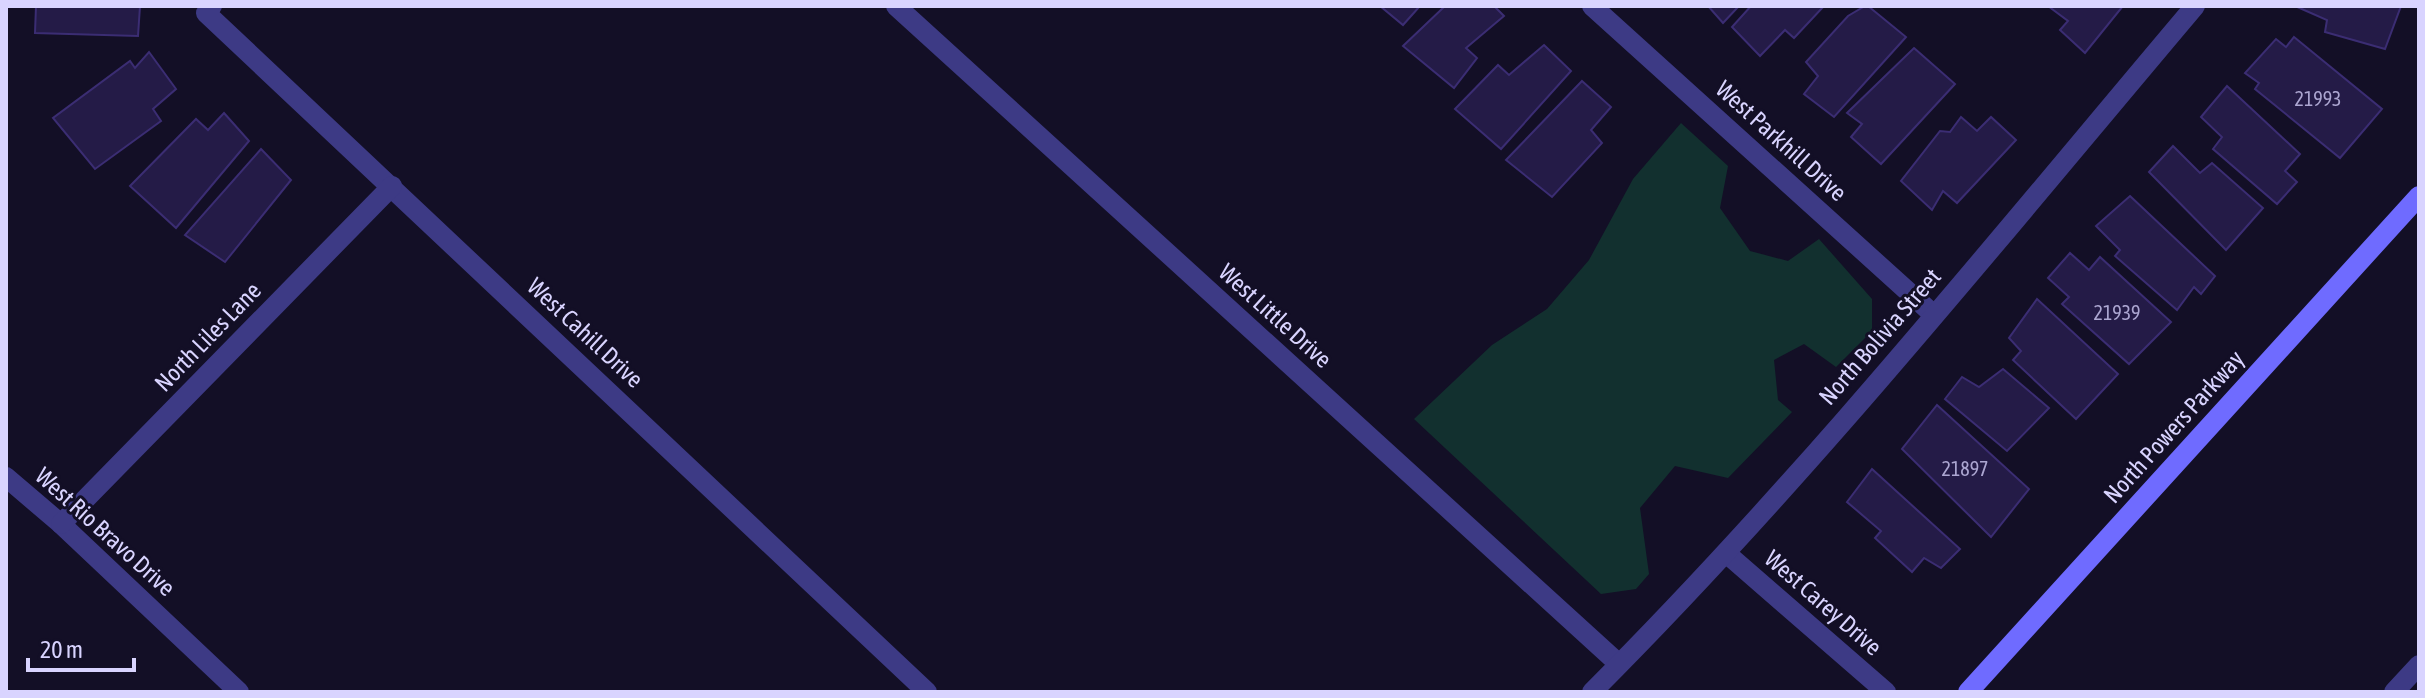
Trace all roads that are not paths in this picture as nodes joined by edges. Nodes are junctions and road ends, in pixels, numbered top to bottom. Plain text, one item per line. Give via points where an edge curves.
1 (896, 6) edge
2 (1592, 6) edge
3 (2195, 6) edge
4 (209, 10) edge
5 (392, 186) junction
6 (2419, 196) edge
7 (1934, 315) junction
8 (6, 477) edge
9 (61, 524) junction
10 (1726, 553) junction
11 (1619, 664) junction
12 (2419, 665) edge
13 (239, 692) edge
14 (927, 692) edge
15 (1592, 692) edge
16 (1886, 692) edge
17 (1968, 692) edge
18 (2394, 692) edge

1 - 11 street, West Little Drive
2 - 7 street, West Parkhill Drive
3 - 7 street, North Bolivia Street
4 - 5 street, West Cahill Drive
5 - 9 street, North Liles Lane
5 - 14 street, West Cahill Drive
6 - 17 street, North Powers Parkway
7 - 10 street, North Bolivia Street
8 - 9 street, West Rio Bravo Drive
9 - 13 street, West Rio Bravo Drive
10 - 11 street, North Bolivia Street
10 - 16 street, West Carey Drive
11 - 15 street, North Bolivia Street
12 - 18 street

